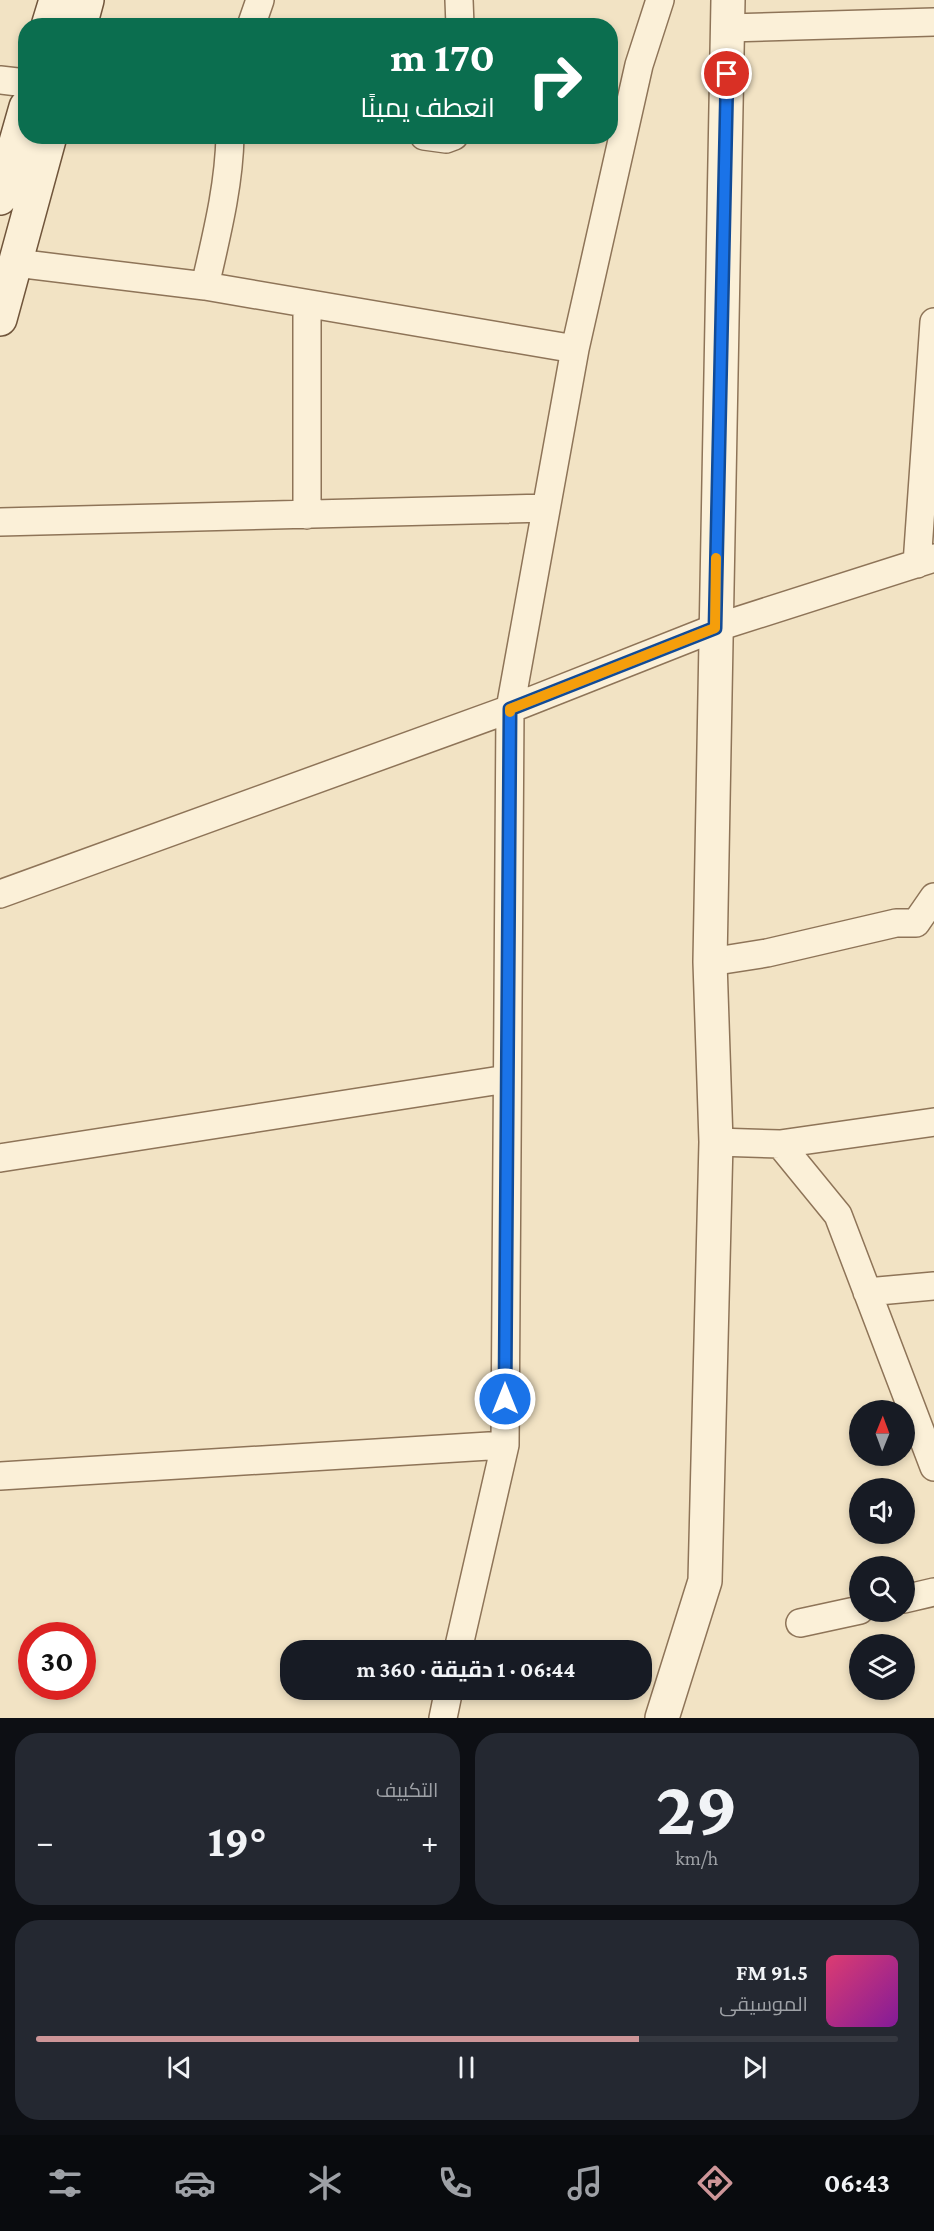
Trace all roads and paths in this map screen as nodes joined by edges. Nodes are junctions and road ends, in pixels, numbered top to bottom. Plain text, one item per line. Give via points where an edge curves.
1 (56, 0) edge
2 (87, 0) edge
3 (260, 0) edge
4 (459, 0) edge
5 (660, 0) edge
6 (728, 14) edge
7 (50, 18) edge
8 (82, 18) edge
9 (254, 18) edge
10 (460, 18) edge
11 (934, 22) edge
12 (0, 80) edge
13 (18, 82) edge
14 (18, 135) edge
15 (48, 144) edge
16 (230, 144) edge
17 (0, 198) edge
18 (16, 262) junction
19 (205, 286) junction
20 (307, 304) junction
21 (0, 319) edge
22 (934, 322) edge
23 (575, 349) junction
24 (546, 508) junction
25 (307, 514) junction
26 (0, 522) edge
27 (926, 561) edge
28 (715, 628) junction
29 (510, 709) junction
30 (0, 894) edge
31 (934, 897) edge
32 (710, 962) junction
33 (507, 1079) junction
34 (934, 1122) edge
35 (716, 1142) junction
36 (780, 1144) junction
37 (0, 1158) edge
38 (934, 1286) edge
39 (867, 1292) junction
40 (505, 1445) junction
41 (934, 1467) edge
42 (0, 1476) edge
43 (934, 1592) edge
44 (915, 1596) edge
45 (849, 1612) edge
46 (800, 1623) dead end
47 (460, 1640) edge
48 (447, 1700) edge
49 (443, 1718) edge
50 (662, 1718) edge

1 - 7 street
2 - 8 street
3 - 9 street
4 - 10 street
5 - 23 street via 639,65
6 - 11 street
6 - 28 street
12 - 13 street
14 - 17 street
15 - 18 street
16 - 19 street
18 - 19 street
18 - 21 street
19 - 20 street
20 - 23 street
20 - 25 street
22 - 27 street
23 - 24 street
24 - 25 street
24 - 29 street
25 - 26 street
27 - 28 street
28 - 29 street
28 - 32 street
29 - 30 street
29 - 33 street
31 - 32 street via 916,923 896,923
32 - 35 street
33 - 37 street
33 - 40 street
34 - 36 street
35 - 36 street
35 - 50 street via 705,1581
36 - 39 street via 838,1215
38 - 39 street
39 - 41 street
40 - 42 street
40 - 47 street
43 - 44 street
45 - 46 street
48 - 49 street

